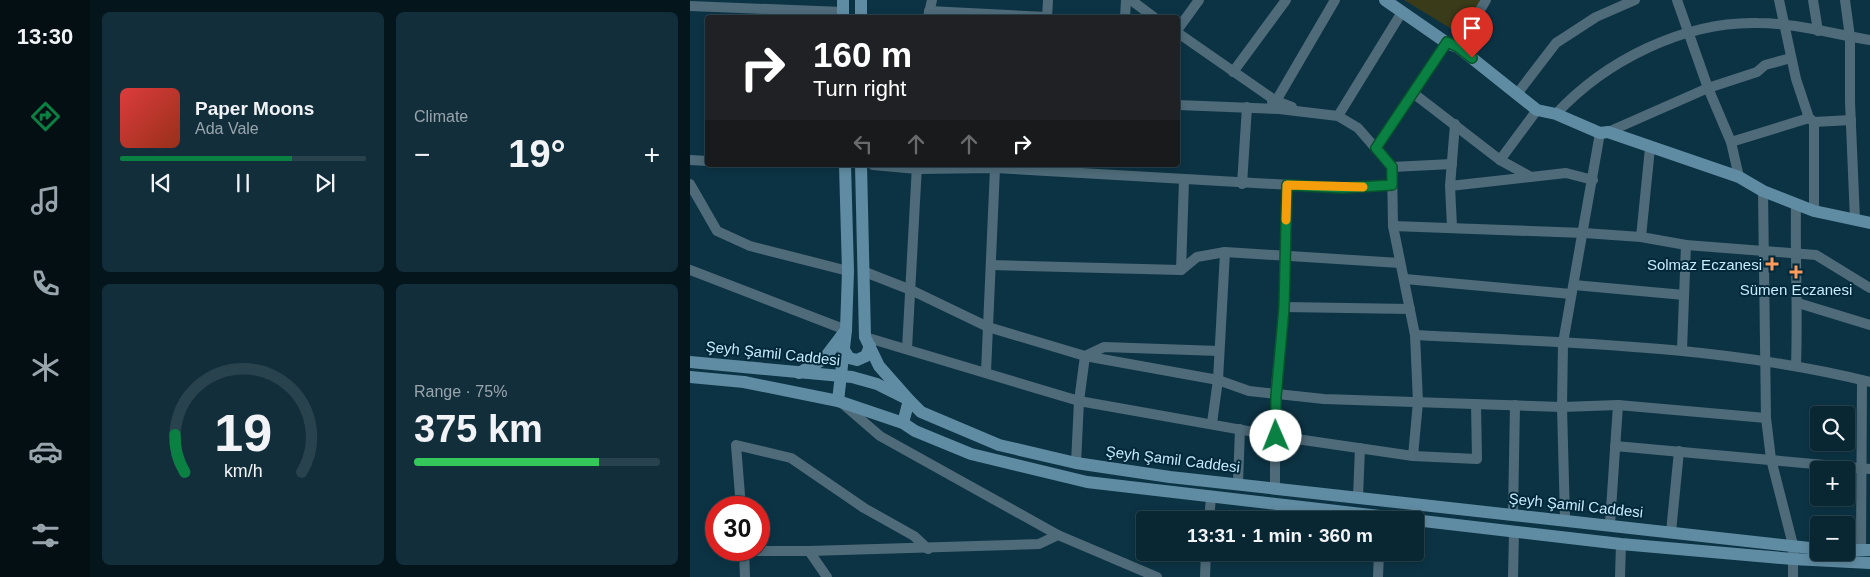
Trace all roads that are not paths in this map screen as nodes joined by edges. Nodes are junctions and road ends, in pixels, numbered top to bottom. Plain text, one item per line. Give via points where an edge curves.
1 (861, 0) edge
2 (932, 0) edge
3 (1048, 0) edge
4 (1126, 0) edge
5 (1131, 0) edge
6 (1199, 0) edge
7 (1286, 0) edge
8 (1335, 0) edge
9 (1385, 0) edge
10 (1486, 0) edge
11 (1634, 0) edge
12 (1677, 0) edge
13 (1779, 0) edge
14 (1813, 0) edge
15 (1845, 0) edge
16 (1613, 4) edge
17 (690, 6) edge
18 (843, 10) edge
19 (1402, 12) junction
20 (761, 14) edge
21 (929, 14) edge
22 (861, 15) edge
23 (968, 15) edge
24 (1047, 15) edge
25 (1125, 15) edge
26 (1151, 15) edge
27 (1784, 25) junction
28 (1180, 26) edge
29 (1818, 31) junction
30 (1689, 32) junction
31 (1180, 34) edge
32 (1850, 37) junction
33 (1870, 40) edge
34 (1452, 45) junction
35 (1791, 58) junction
36 (1233, 72) junction
37 (1708, 88) junction
38 (1413, 93) junction
39 (1517, 94) junction
40 (1276, 101) junction
41 (1180, 105) edge
42 (1247, 108) junction
43 (1537, 110) junction
44 (1304, 112) junction
45 (1556, 114) junction
46 (1338, 116) junction
47 (1811, 120) junction
48 (1851, 120) junction
49 (1455, 124) junction
50 (1604, 133) junction
51 (1731, 142) junction
52 (1376, 148) junction
53 (1650, 148) junction
54 (690, 160) edge
55 (1500, 160) junction
56 (705, 161) edge
57 (1452, 164) junction
58 (845, 167) edge
59 (862, 167) edge
60 (917, 167) edge
61 (1392, 167) junction
62 (996, 168) junction
63 (1044, 168) edge
64 (1531, 177) junction
65 (1739, 177) junction
66 (1184, 180) junction
67 (1593, 180) junction
68 (690, 184) edge
69 (1242, 184) junction
70 (1287, 185) junction
71 (1392, 185) junction
72 (1450, 186) junction
73 (1762, 190) junction
74 (1796, 204) junction
75 (1814, 211) junction
76 (1855, 220) junction
77 (1870, 224) edge
78 (1393, 226) junction
79 (1452, 227) junction
80 (1584, 233) junction
81 (1641, 237) junction
82 (1686, 245) junction
83 (1224, 252) junction
84 (1762, 252) junction
85 (1795, 254) junction
86 (1284, 255) junction
87 (1400, 263) junction
88 (991, 265) junction
89 (690, 270) edge
90 (1181, 270) junction
91 (848, 271) junction
92 (865, 272) junction
93 (1405, 278) junction
94 (1870, 288) edge
95 (911, 290) junction
96 (1573, 290) junction
97 (1684, 295) junction
98 (1798, 303) junction
99 (1284, 308) junction
100 (1410, 309) junction
101 (1870, 325) edge
102 (988, 328) junction
103 (846, 330) junction
104 (1415, 335) junction
105 (868, 341) junction
106 (1563, 343) junction
107 (907, 349) junction
108 (844, 350) junction
109 (1682, 350) junction
110 (1219, 351) junction
111 (1085, 356) junction
112 (1765, 360) junction
113 (690, 362) edge
114 (1796, 365) junction
115 (986, 372) junction
116 (799, 373) junction
117 (841, 376) junction
118 (690, 377) edge
119 (1218, 380) junction
120 (1866, 381) edge
121 (1276, 396) junction
122 (838, 400) junction
123 (908, 400) junction
124 (1078, 401) junction
125 (1418, 402) junction
126 (1476, 404) junction
127 (1515, 405) junction
128 (1618, 405) junction
129 (1562, 407) junction
130 (1766, 418) junction
131 (903, 423) junction
132 (1212, 423) junction
133 (1240, 429) junction
134 (1276, 436) junction
135 (1615, 446) junction
136 (1360, 448) junction
137 (1678, 451) junction
138 (1413, 456) junction
139 (1771, 459) junction
140 (1076, 463) junction
141 (1865, 469) edge
142 (1238, 484) junction
143 (1276, 488) junction
144 (740, 496) edge
145 (1211, 497) junction
146 (1358, 497) junction
147 (1210, 511) edge
148 (1329, 511) edge
149 (1513, 514) junction
150 (1565, 520) junction
151 (1424, 522) edge
152 (1610, 524) junction
153 (1514, 532) junction
154 (1671, 532) junction
155 (1058, 535) junction
156 (1621, 544) junction
157 (1793, 545) junction
158 (1810, 547) edge
159 (928, 549) junction
160 (1866, 550) edge
161 (770, 551) edge
162 (809, 551) junction
163 (1793, 559) junction
164 (744, 561) edge
165 (1206, 561) edge
166 (1379, 561) edge
167 (1870, 563) edge
168 (1146, 575) edge
169 (745, 577) edge
170 (827, 577) edge
171 (1156, 577) edge
172 (1205, 577) edge
173 (1378, 577) edge
174 (1513, 577) edge
175 (1620, 577) edge
176 (1793, 577) edge

1 - 22 main road
2 - 21 street
3 - 24 street
4 - 25 street
5 - 26 street
6 - 28 street
7 - 36 street
8 - 40 street
9 - 19 main road
10 - 34 street
11 - 16 street
12 - 30 street
13 - 27 street
14 - 29 street
15 - 32 street
16 - 39 street via 1556,43
17 - 20 street
18 - 20 street
19 - 34 main road
19 - 46 street
21 - 23 street
27 - 29 street
27 - 30 street via 1731,23
27 - 35 street
29 - 32 street
30 - 37 street
30 - 45 street via 1604,73 1574,95
31 - 36 street
32 - 33 street
32 - 48 street
34 - 38 street
34 - 39 main road
35 - 37 street
35 - 47 street
36 - 40 street
37 - 50 street
37 - 51 street
38 - 49 street
38 - 52 street
39 - 43 main road
40 - 42 street
40 - 44 street
41 - 42 street
42 - 44 street
42 - 69 street
43 - 45 main road
43 - 55 street
44 - 46 street
45 - 50 main road
46 - 52 street via 1358,128
47 - 48 street
47 - 51 street
47 - 75 street
48 - 76 street
49 - 55 street
49 - 57 street
50 - 53 main road
50 - 67 street
51 - 65 street
52 - 61 street
53 - 65 main road
53 - 81 street
54 - 56 street
55 - 64 street
57 - 61 street
57 - 72 street
58 - 91 main road
59 - 92 main road
60 - 62 street
60 - 95 street
61 - 71 street
62 - 63 street
62 - 88 street
63 - 66 street
64 - 67 street via 1566,173
64 - 72 street
65 - 73 main road
66 - 69 street
66 - 90 street
67 - 80 street
68 - 91 street via 718,231 750,246
69 - 70 street
70 - 71 street via 1342,188
70 - 86 street
71 - 78 street
72 - 79 street
73 - 74 main road
73 - 84 street
74 - 75 main road
74 - 85 street
75 - 76 main road
76 - 77 main road
78 - 79 street
78 - 87 street
79 - 80 street
80 - 81 street
80 - 96 street
81 - 82 street
82 - 84 street
82 - 97 street
83 - 86 street
83 - 90 street via 1197,257
83 - 110 street
84 - 85 street
84 - 112 street
85 - 94 street via 1816,255
85 - 98 street
86 - 87 street
86 - 99 street
87 - 93 street
88 - 90 street
88 - 102 street
89 - 103 street
91 - 103 main road
92 - 95 street
92 - 105 main road
93 - 96 street
93 - 100 street
95 - 102 street
95 - 107 street
96 - 97 street
96 - 106 street
97 - 109 street
98 - 101 street
98 - 114 street
99 - 100 street
99 - 121 street
100 - 104 street
102 - 111 street
102 - 115 street
103 - 108 main road
103 - 116 main road via 824,359
104 - 106 street
104 - 125 street
105 - 107 street
105 - 108 main road via 866,356 857,360 848,358
105 - 123 main road via 879,366
106 - 109 street
106 - 129 street
107 - 115 street
108 - 117 main road
109 - 112 street
110 - 111 street via 1104,347
110 - 119 street
111 - 119 street
111 - 124 street
112 - 114 street
112 - 130 street
113 - 116 main road, Şeyh Şamil Caddesi
114 - 120 street
115 - 124 street
116 - 117 main road, Şeyh Şamil Caddesi
117 - 122 main road
117 - 123 main road, Şeyh Şamil Caddesi via 877,384
118 - 122 main road via 744,382
119 - 121 street
119 - 132 street
120 - 141 street
121 - 125 street
121 - 134 street
122 - 131 main road
122 - 155 street via 880,436
123 - 131 main road
123 - 140 main road, Şeyh Şamil Caddesi via 921,412 979,437
124 - 132 street
124 - 140 street
125 - 126 street
125 - 138 street
126 - 127 street
126 - 138 street via 1477,459
127 - 129 street
127 - 149 street
128 - 129 street
128 - 130 street
128 - 135 street
129 - 150 street
130 - 139 street
131 - 145 main road via 949,446 1020,467 1106,484
132 - 133 street
133 - 134 street
133 - 142 street
134 - 136 street
134 - 143 street
135 - 137 street
135 - 152 street
136 - 138 street
136 - 146 street
137 - 139 street
137 - 154 street
139 - 141 street
139 - 157 street
140 - 142 main road, Şeyh Şamil Caddesi
141 - 160 street
142 - 143 main road, Şeyh Şamil Caddesi
143 - 146 main road, Şeyh Şamil Caddesi
144 - 159 street via 736,445 791,458 864,508 914,536
145 - 147 street
145 - 148 main road
146 - 149 main road, Şeyh Şamil Caddesi
149 - 150 main road, Şeyh Şamil Caddesi
150 - 152 main road, Şeyh Şamil Caddesi
151 - 153 main road
152 - 154 main road, Şeyh Şamil Caddesi
153 - 156 main road
153 - 174 street
154 - 157 main road, Şeyh Şamil Caddesi
155 - 159 street via 1039,544
155 - 168 street
156 - 163 main road
156 - 175 street
157 - 158 main road, Şeyh Şamil Caddesi
157 - 163 street
159 - 162 street
161 - 162 street
162 - 170 street
163 - 167 main road
163 - 176 street
164 - 169 street
165 - 172 street
166 - 173 street
168 - 171 street

